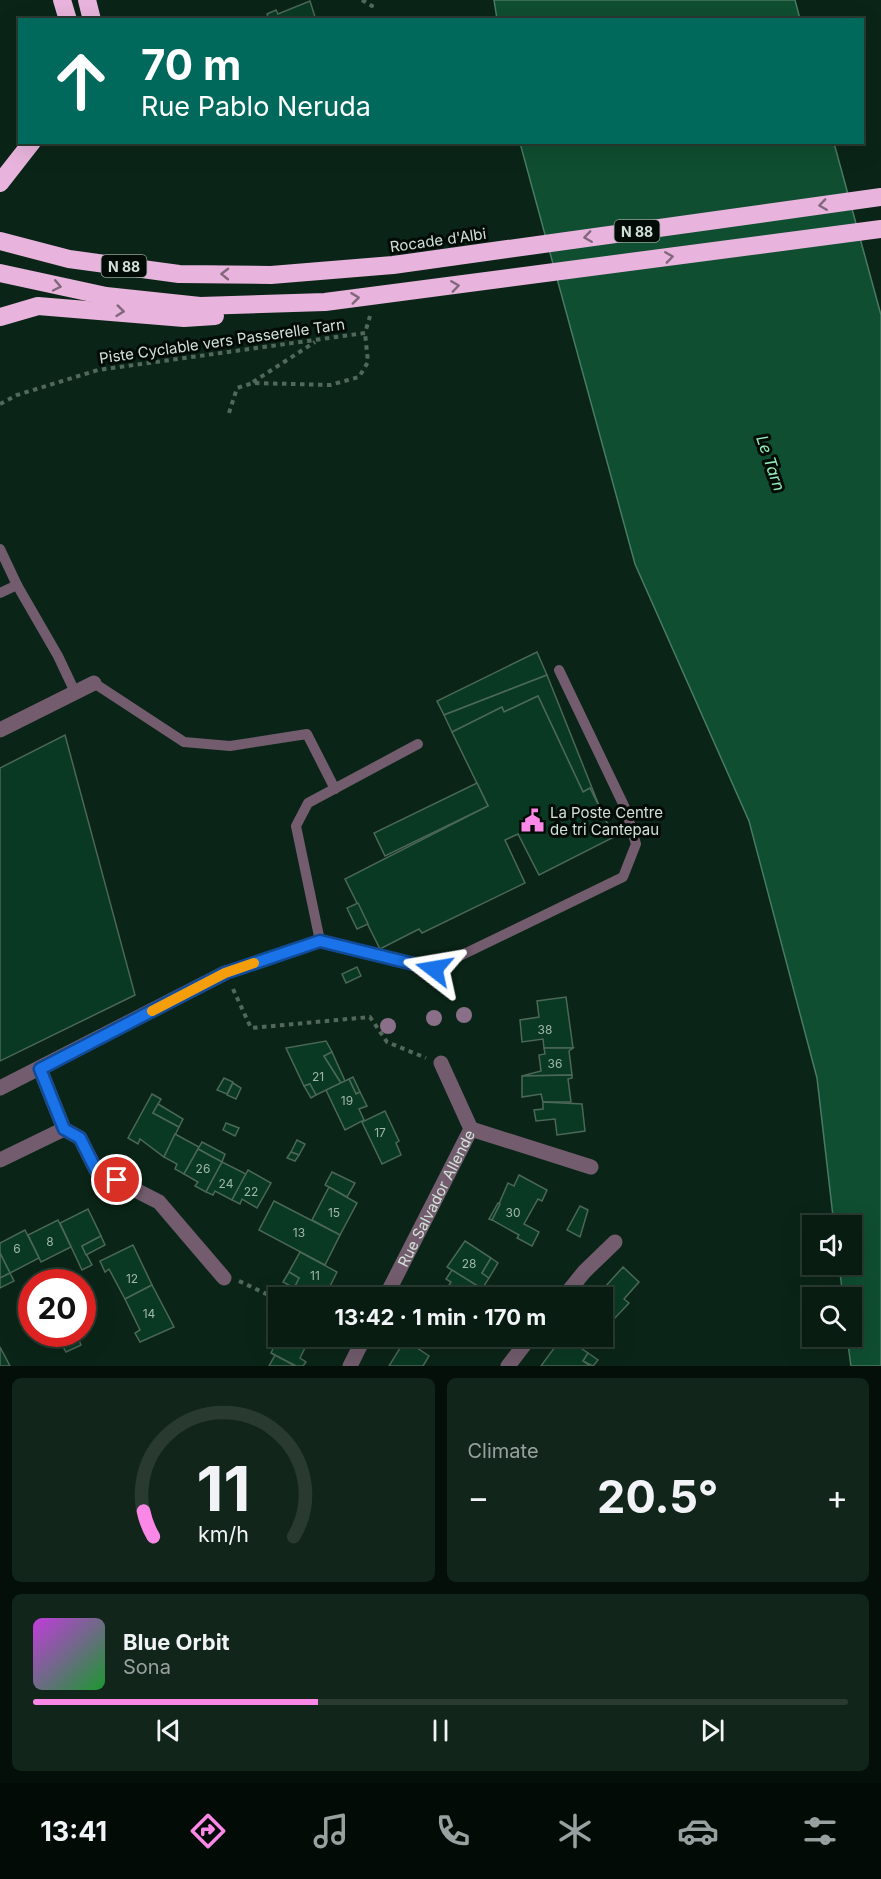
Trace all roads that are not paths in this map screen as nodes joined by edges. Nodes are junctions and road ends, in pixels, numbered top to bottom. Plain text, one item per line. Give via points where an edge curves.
1 (62, 0) edge
2 (87, 0) edge
3 (67, 18) edge
4 (92, 18) edge
5 (30, 144) edge
6 (0, 183) edge
7 (881, 196) edge
8 (881, 229) edge
9 (8, 240) edge
10 (0, 273) edge
11 (325, 302) junction
12 (0, 317) edge
13 (0, 549) edge
14 (17, 585) junction
15 (0, 593) edge
16 (559, 669) dead end
17 (94, 683) joint
18 (75, 692) junction
19 (0, 730) edge
20 (418, 744) dead end
21 (335, 789) junction
22 (320, 941) junction
23 (225, 973) joint
24 (441, 1063) road end
25 (40, 1069) junction
26 (0, 1088) edge
27 (64, 1129) junction
28 (471, 1129) junction
29 (0, 1160) edge
30 (591, 1167) dead end
31 (615, 1242) dead end
32 (224, 1278) road end
33 (391, 1287) edge
34 (572, 1287) edge
35 (360, 1347) edge
36 (523, 1347) edge
37 (350, 1366) edge
38 (508, 1366) edge

1 - 3 highway
2 - 4 highway
5 - 6 highway
7 -> 9 highway, Rocade d'Albi / N 88 via 393,265 271,275 179,274 69,259
11 -> 8 highway, N 88
10 -> 11 highway, N 88 via 106,296 200,306
12 -> 11 highway via 38,306 184,318 246,314
13 - 14 lane
14 - 15 lane
14 - 18 lane
16 - 22 lane via 626,810 636,844 623,877 434,969
17 - 18 street
17 - 21 lane via 184,742 230,746 306,734
18 - 19 street
20 - 21 lane
21 - 22 lane via 308,803 296,826
22 - 23 lane
23 - 25 street
24 - 28 street, Rue Salvador Allende
25 - 26 street
25 - 27 street
27 - 29 street
27 - 32 street via 80,1138 96,1170 159,1202
28 - 30 street
28 - 33 street, Rue Salvador Allende
31 - 34 street
35 - 37 street
36 - 38 street

